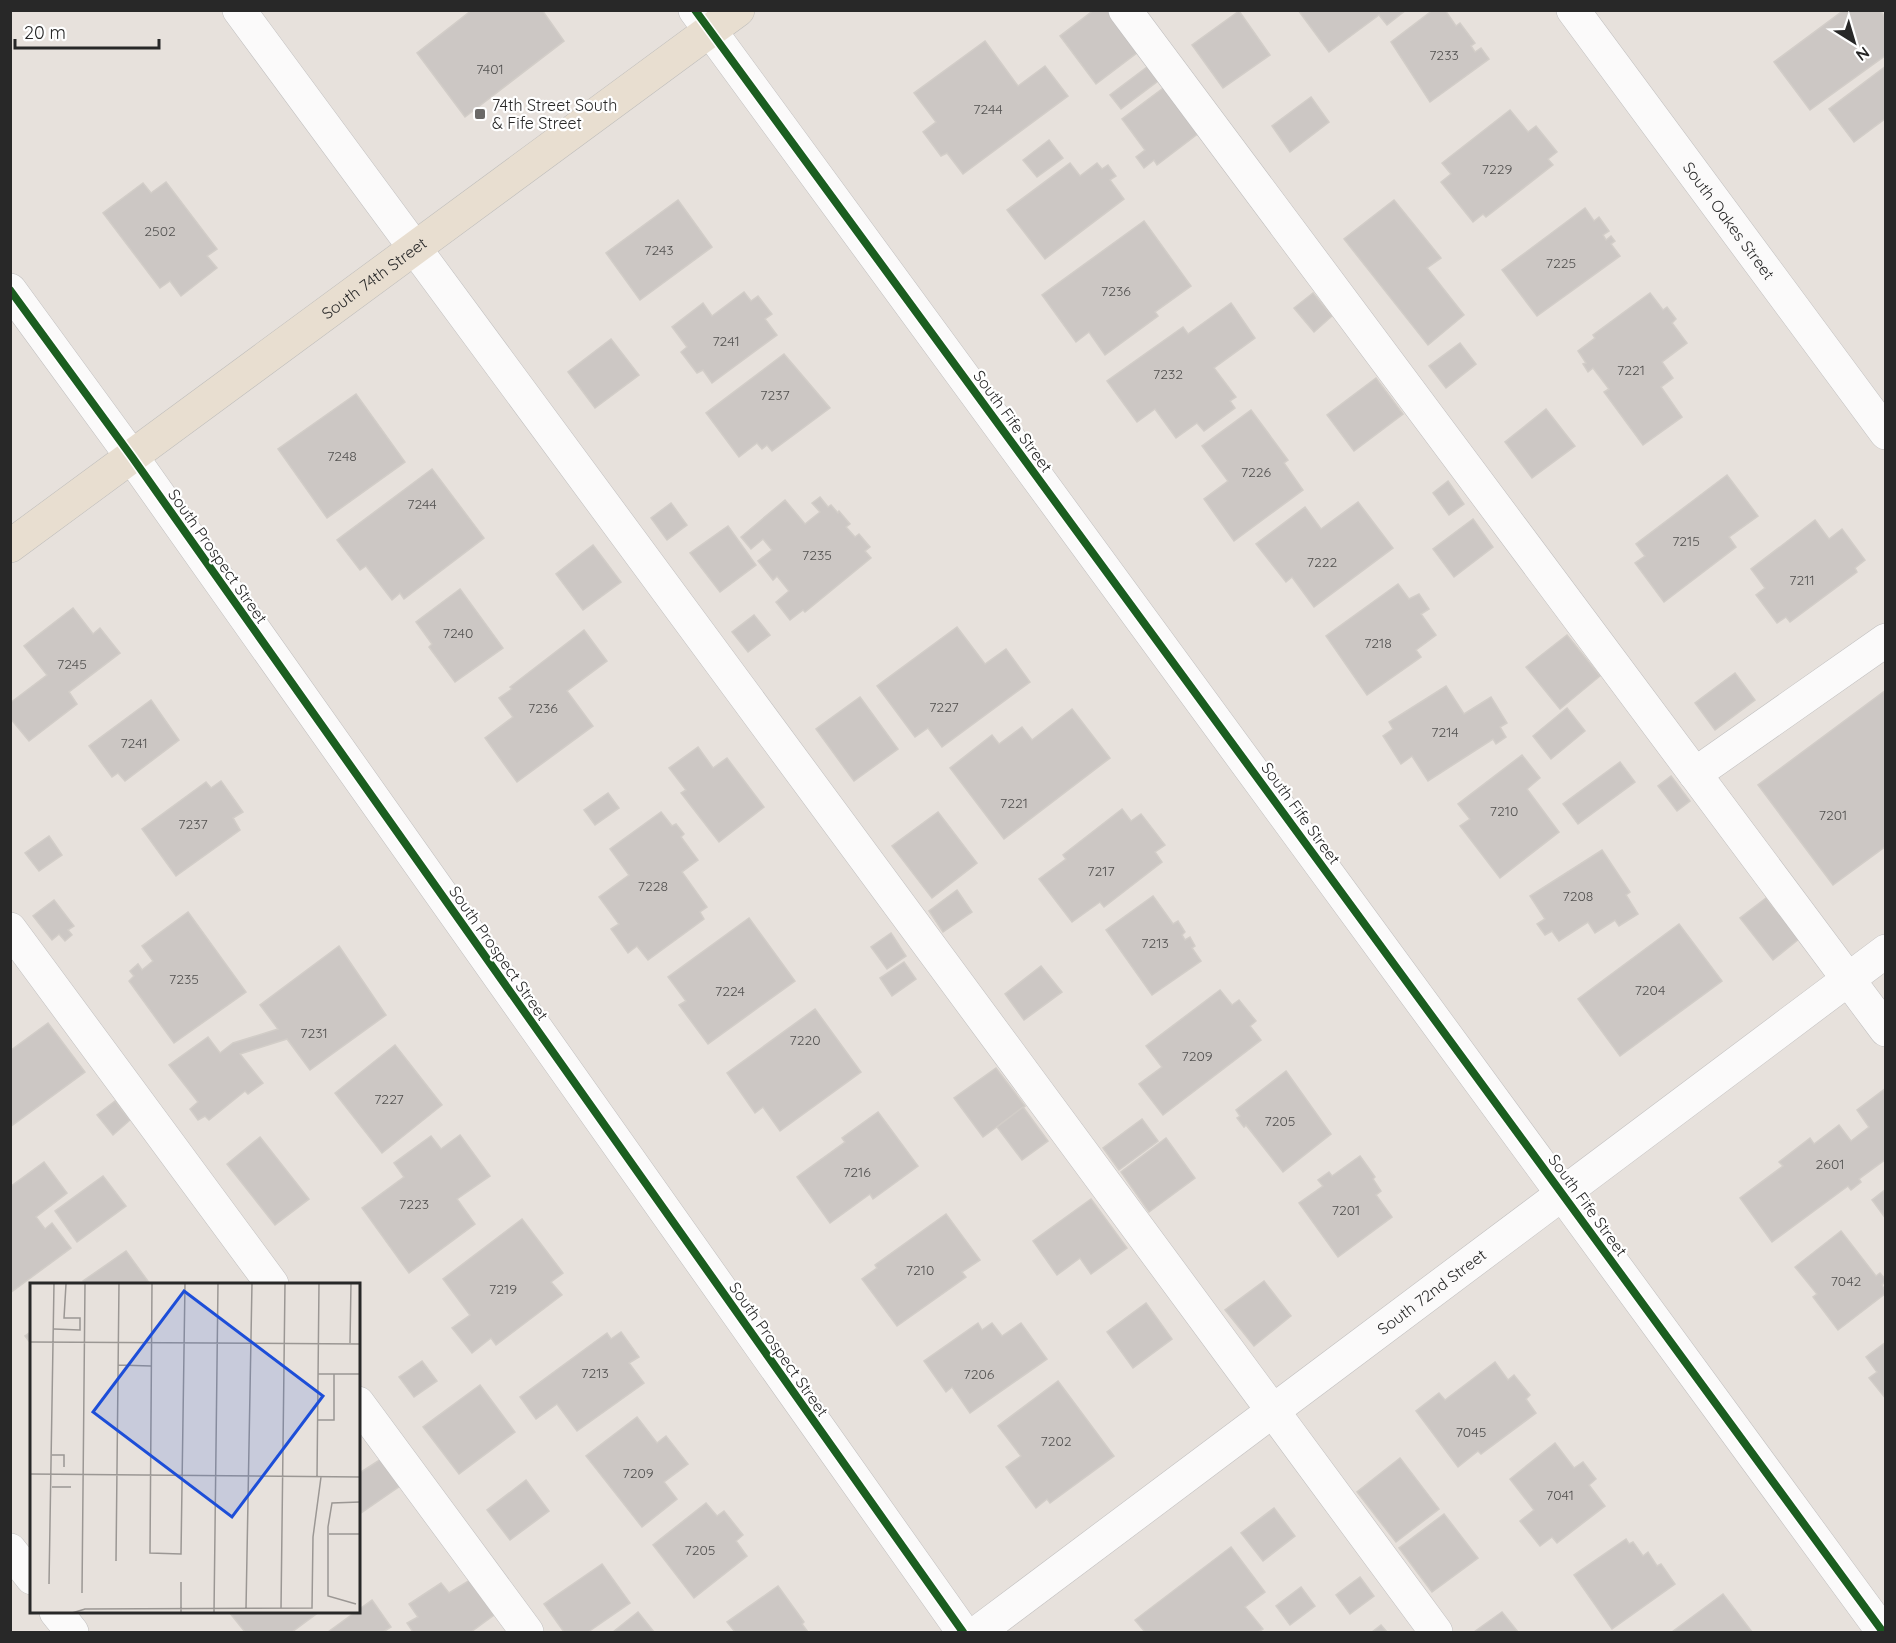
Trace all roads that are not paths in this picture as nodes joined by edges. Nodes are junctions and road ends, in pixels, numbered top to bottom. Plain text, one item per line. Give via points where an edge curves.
1 (239, 10) edge
2 (738, 10) edge
3 (1125, 10) edge
4 (1573, 10) edge
5 (702, 21) edge
6 (413, 250) junction
7 (10, 290) edge
8 (1886, 433) edge
9 (132, 457) junction
10 (10, 546) edge
11 (1886, 640) edge
12 (1695, 774) junction
13 (10, 929) edge
14 (1886, 951) edge
15 (1848, 979) junction
16 (1886, 1030) edge
17 (1563, 1193) junction
18 (271, 1283) edge
19 (360, 1406) edge
20 (1274, 1410) junction
21 (10, 1550) edge
22 (30, 1575) edge
23 (58, 1613) edge
24 (72, 1632) edge
25 (527, 1632) edge
26 (963, 1632) edge
27 (978, 1632) edge
28 (1436, 1632) edge
29 (1883, 1632) edge

1 - 6 street
2 - 5 main road, South 74th Street
3 - 12 street
4 - 8 street, South Oakes Street
5 - 6 main road, South 74th Street
5 - 17 street, South Fife Street
6 - 9 main road, South 74th Street
6 - 20 street
7 - 9 street, South Prospect Street
9 - 10 main road, South 74th Street
9 - 26 street, South Prospect Street
11 - 12 street
12 - 15 street
13 - 18 street
14 - 15 street, South 72nd Street
15 - 16 street
15 - 17 street, South 72nd Street
17 - 20 street, South 72nd Street
17 - 29 street, South Fife Street
19 - 25 street
20 - 27 street, South 72nd Street
20 - 28 street
21 - 22 street
23 - 24 street

